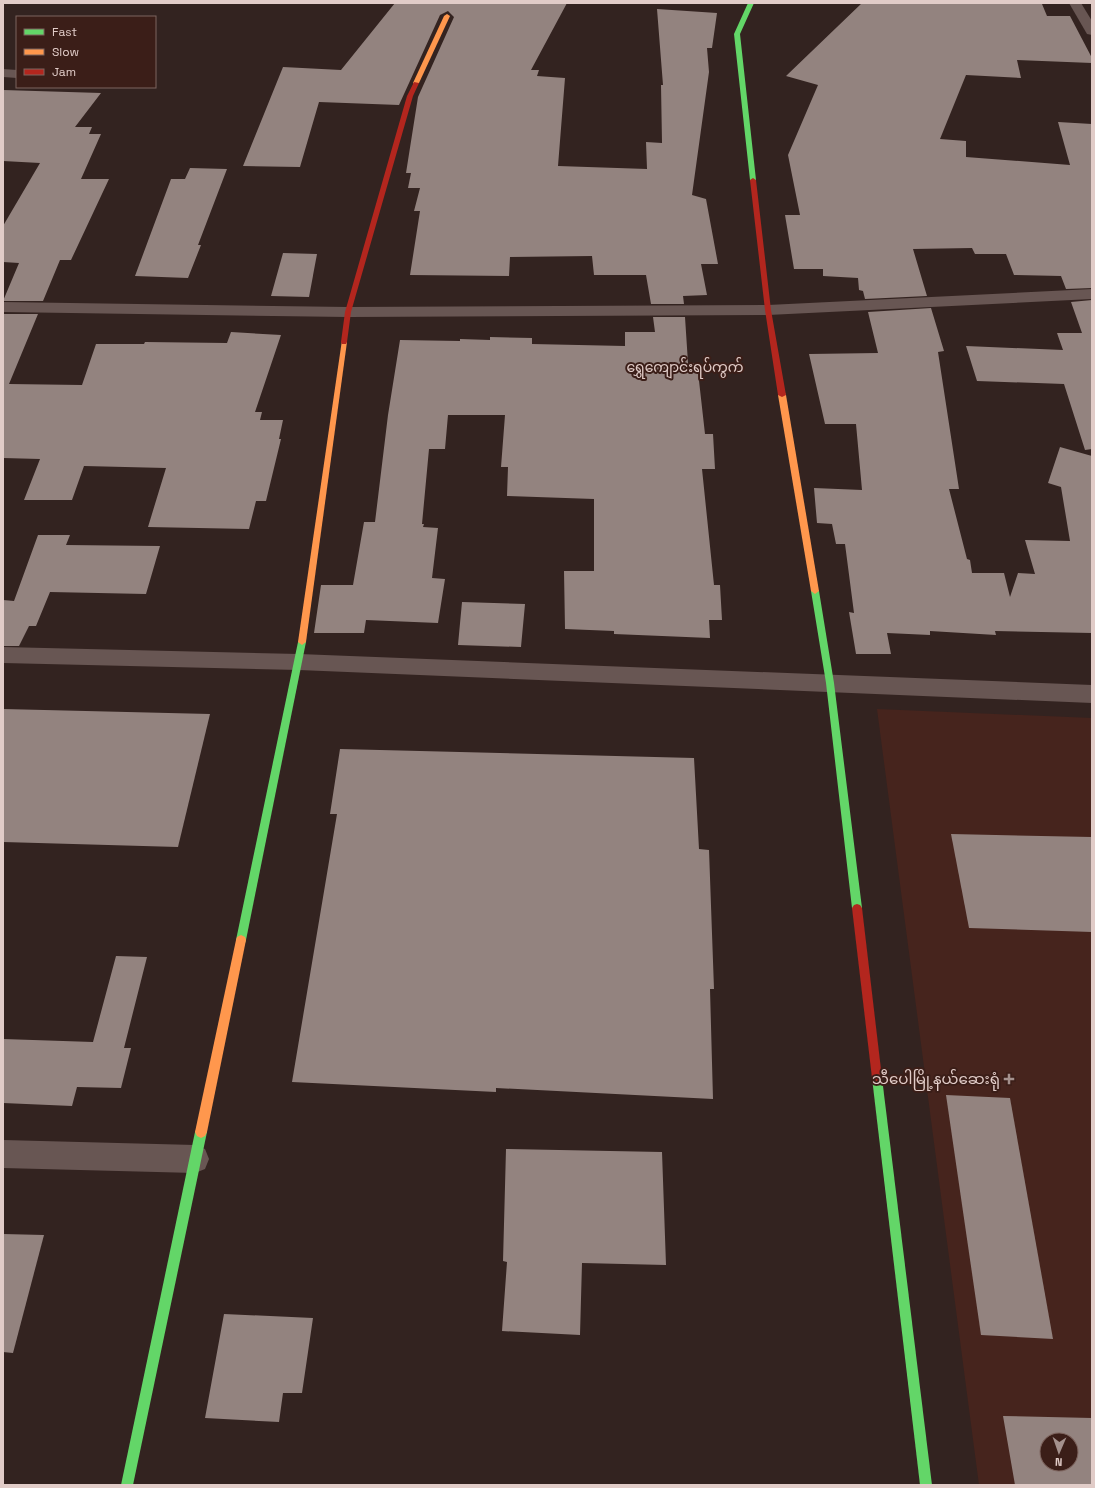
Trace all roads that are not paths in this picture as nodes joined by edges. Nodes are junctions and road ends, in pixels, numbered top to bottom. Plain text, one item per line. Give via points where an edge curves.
1 (751, 3) edge
2 (1075, 3) edge
3 (447, 16) dead end
4 (1092, 31) edge
5 (3, 73) edge
6 (16, 74) edge
7 (1092, 294) edge
8 (3, 307) edge
9 (768, 310) junction
10 (348, 312) junction
11 (3, 655) edge
12 (299, 662) junction
13 (830, 683) junction
14 (1092, 694) edge
15 (3, 1154) edge
16 (195, 1159) junction
17 (127, 1485) edge
18 (926, 1485) edge

1 - 9 street via 737,34
2 - 4 street
3 - 10 street via 410,96
5 - 6 street
7 - 9 street
8 - 10 street
9 - 10 street
9 - 13 street
10 - 12 street
11 - 12 street
12 - 13 street
12 - 16 street
13 - 14 street
13 - 18 street
15 - 16 street
16 - 17 street

